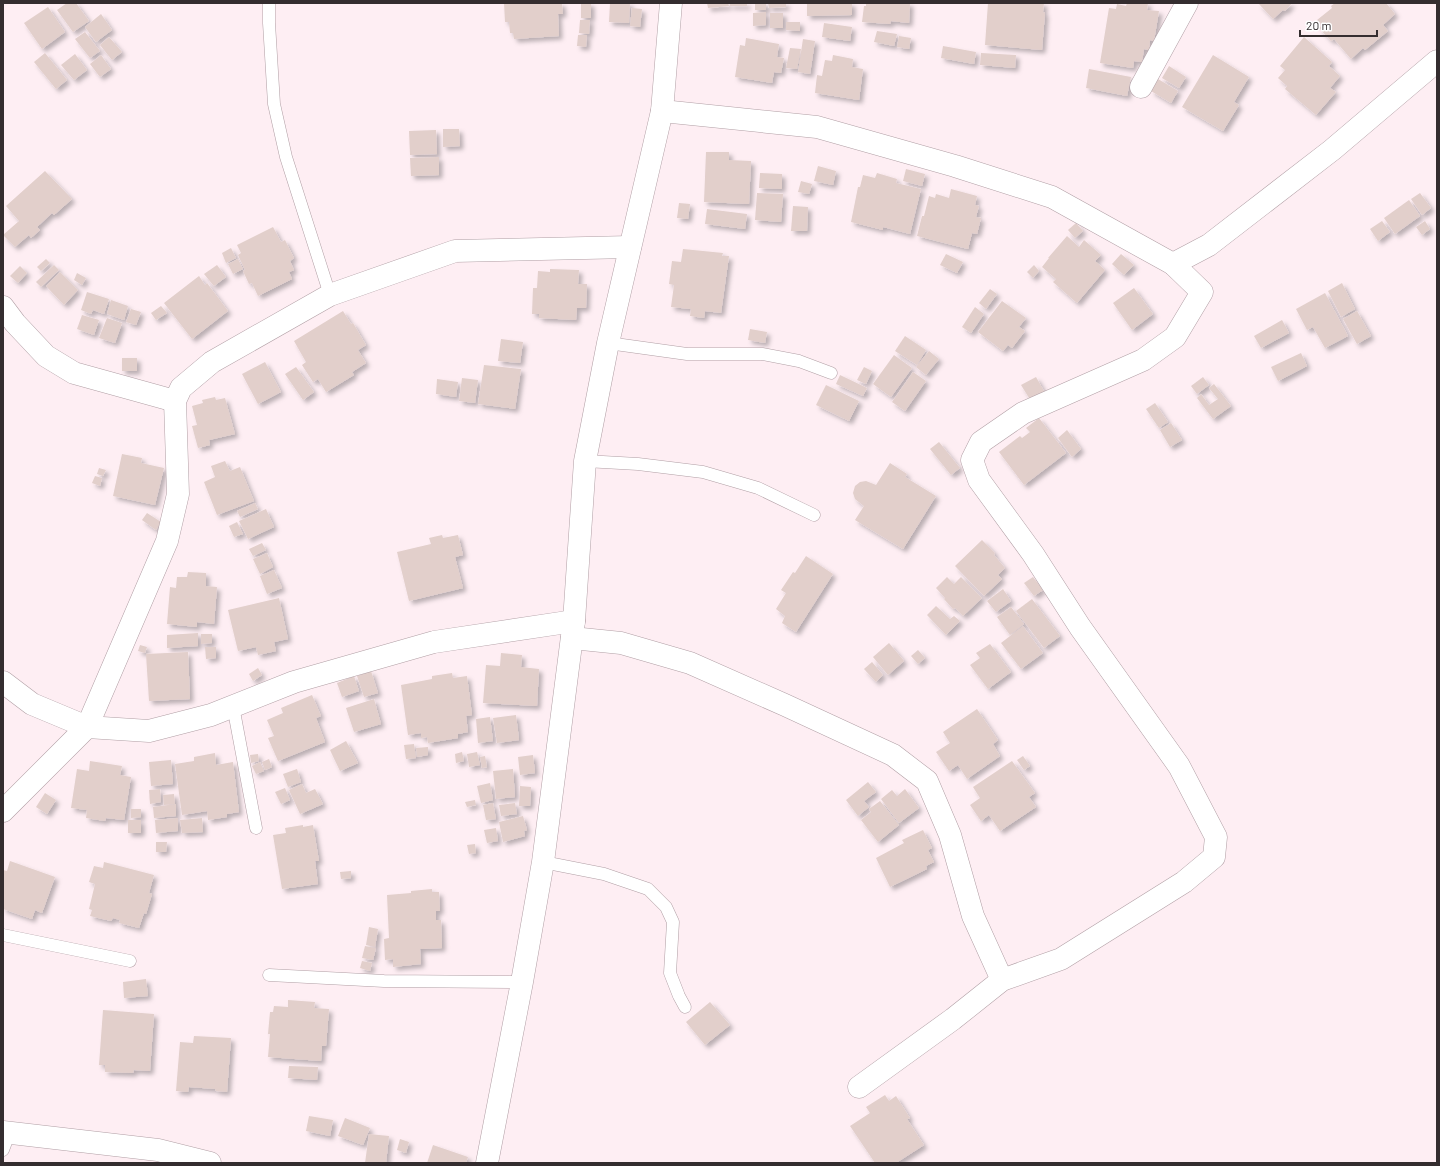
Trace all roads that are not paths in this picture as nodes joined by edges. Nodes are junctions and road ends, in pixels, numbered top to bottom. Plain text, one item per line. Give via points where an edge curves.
1 (269, 3) edge
2 (671, 3) edge
3 (1187, 3) edge
4 (1437, 61) edge
5 (1141, 88) dead end
6 (662, 111) junction
7 (630, 247) junction
8 (1173, 264) junction
9 (330, 295) junction
10 (3, 307) edge
11 (608, 343) junction
12 (830, 373) dead end
13 (175, 402) junction
14 (585, 461) junction
15 (814, 515) dead end
16 (573, 630) junction
17 (3, 682) edge
18 (233, 706) junction
19 (87, 727) junction
20 (3, 811) edge
21 (256, 828) dead end
22 (543, 862) junction
23 (3, 935) edge
24 (130, 961) dead end
25 (269, 975) dead end
26 (1002, 980) junction
27 (522, 982) junction
28 (685, 1007) dead end
29 (859, 1087) dead end
30 (5, 1139) edge
31 (210, 1163) edge
32 (487, 1163) edge

1 - 9 lane via 274,104 286,157
2 - 6 street
3 - 5 street
4 - 8 street via 1332,150 1209,245
6 - 7 street
6 - 8 street via 817,127 954,166 1052,198
7 - 9 street via 454,251
7 - 11 street
8 - 26 street via 1202,292 1175,337 1143,360 1023,413 981,442 972,460 979,480 1179,766 1216,837 1214,857 1184,882 1061,959
9 - 13 street via 212,362 181,388
10 - 13 street via 46,356 74,373
11 - 12 lane via 687,354 762,354 799,361
11 - 14 street
13 - 19 street via 178,494 167,541
14 - 15 lane via 703,472 758,488
14 - 16 street
16 - 18 street via 434,642 294,682
16 - 22 street
16 - 26 street via 690,663 893,755 927,781 950,835 973,916
17 - 19 street via 32,704
18 - 19 street via 211,715 149,731
18 - 21 lane
19 - 20 street
22 - 27 street
22 - 28 lane via 604,874 648,889 666,906 673,922 670,973
23 - 24 lane
25 - 27 lane via 384,981
26 - 29 street
27 - 32 street
30 - 31 street via 158,1150

